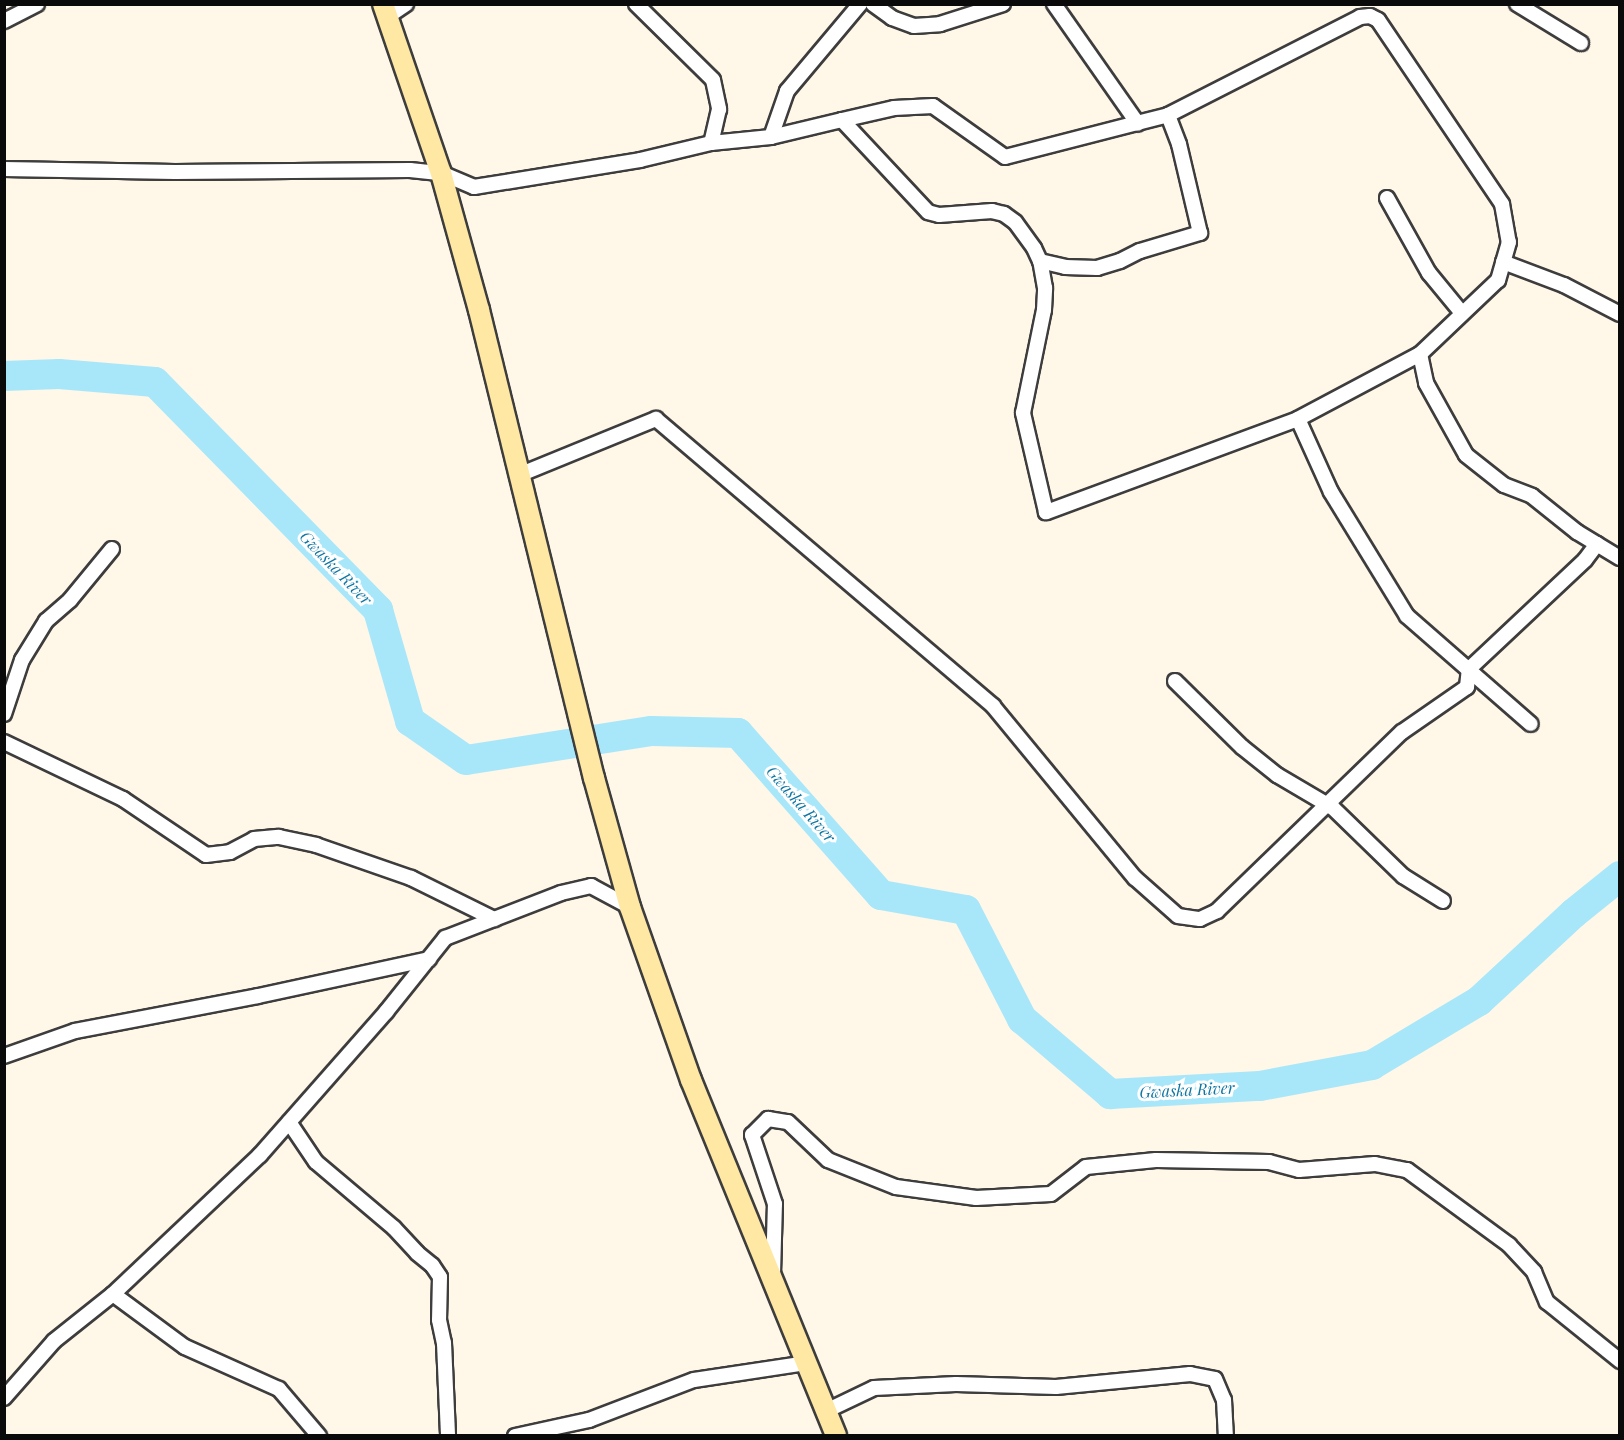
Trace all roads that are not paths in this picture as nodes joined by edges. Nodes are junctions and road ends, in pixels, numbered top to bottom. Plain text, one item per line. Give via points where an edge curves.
1 (37, 4) edge
2 (406, 4) edge
3 (636, 4) edge
4 (860, 4) edge
5 (873, 4) edge
6 (1003, 4) edge
7 (1054, 4) edge
8 (1516, 4) edge
9 (385, 11) edge
10 (4, 21) edge
11 (1581, 43) dead end
12 (1168, 115) junction
13 (842, 120) junction
14 (1138, 124) junction
15 (771, 137) junction
16 (711, 143) junction
17 (4, 169) edge
18 (441, 173) junction
19 (1387, 198) dead end
20 (1040, 261) junction
21 (1503, 262) junction
22 (1461, 312) junction
23 (1620, 314) edge
24 (1420, 354) junction
25 (1298, 419) junction
26 (521, 474) junction
27 (1597, 544) junction
28 (112, 549) dead end
29 (1620, 558) edge
30 (1469, 669) junction
31 (1175, 681) dead end
32 (4, 714) edge
33 (1531, 724) dead end
34 (4, 742) edge
35 (1326, 805) junction
36 (1443, 901) dead end
37 (630, 907) junction
38 (494, 919) junction
39 (429, 959) junction
40 (4, 1056) edge
41 (289, 1122) junction
42 (773, 1279) junction
43 (113, 1294) junction
44 (1620, 1361) edge
45 (806, 1363) junction
46 (4, 1398) edge
47 (826, 1411) junction
48 (319, 1436) edge
49 (448, 1436) edge
50 (515, 1436) edge
51 (836, 1436) edge
52 (1226, 1436) edge

1 - 10 street
2 - 9 street
3 - 16 street via 713,80 719,109
4 - 15 street via 787,91
5 - 6 street via 892,18 914,26 940,24
7 - 14 street
8 - 11 street
9 - 18 main road
12 - 14 street
12 - 20 street via 1182,154 1200,233 1140,250 1097,268
12 - 21 street via 1360,17 1370,16 1378,20 1502,204 1509,242
13 - 14 street via 894,108 933,106 1005,157
13 - 15 street
13 - 20 street via 928,212 1004,214 1015,222
15 - 16 street
16 - 18 street via 640,160 474,187
17 - 18 street
18 - 26 main road
19 - 22 street via 1430,273
20 - 25 street via 1044,310 1023,412 1046,512
21 - 22 street via 1498,280
21 - 23 street via 1564,285
22 - 24 street
24 - 25 street
24 - 27 street via 1426,383 1466,455 1504,485 1532,496
25 - 30 street via 1331,492 1407,616
26 - 35 street via 657,419 993,706 1135,878 1178,916 1200,920 1216,911
26 - 37 main road via 594,778
27 - 29 street
27 - 30 street via 1585,561
28 - 32 street via 70,600 46,621 22,660
30 - 33 street
30 - 35 street via 1467,687 1402,732
31 - 35 street via 1242,747 1277,775
34 - 38 street via 123,799 206,855 231,852 254,839 279,837 316,845 411,878
35 - 36 street via 1403,876
37 - 38 street via 591,886 561,893
37 - 42 main road via 691,1080
38 - 39 street via 446,938
39 - 40 street via 75,1031
39 - 41 street
41 - 43 street via 260,1155
41 - 49 street via 316,1162 394,1228 440,1277 439,1320 444,1343
42 - 44 street via 775,1204 752,1135 768,1119 788,1122 828,1160 896,1187 976,1198 1051,1194 1086,1167 1156,1160 1269,1162 1299,1170 1375,1164 1407,1170 1509,1245 1534,1272 1547,1302
42 - 45 main road
43 - 46 street via 54,1341
43 - 48 street via 186,1347 279,1389
45 - 47 main road
45 - 50 street via 694,1380 590,1420
47 - 51 main road
47 - 52 street via 874,1388 956,1384 1056,1387 1190,1374 1215,1379 1224,1400

